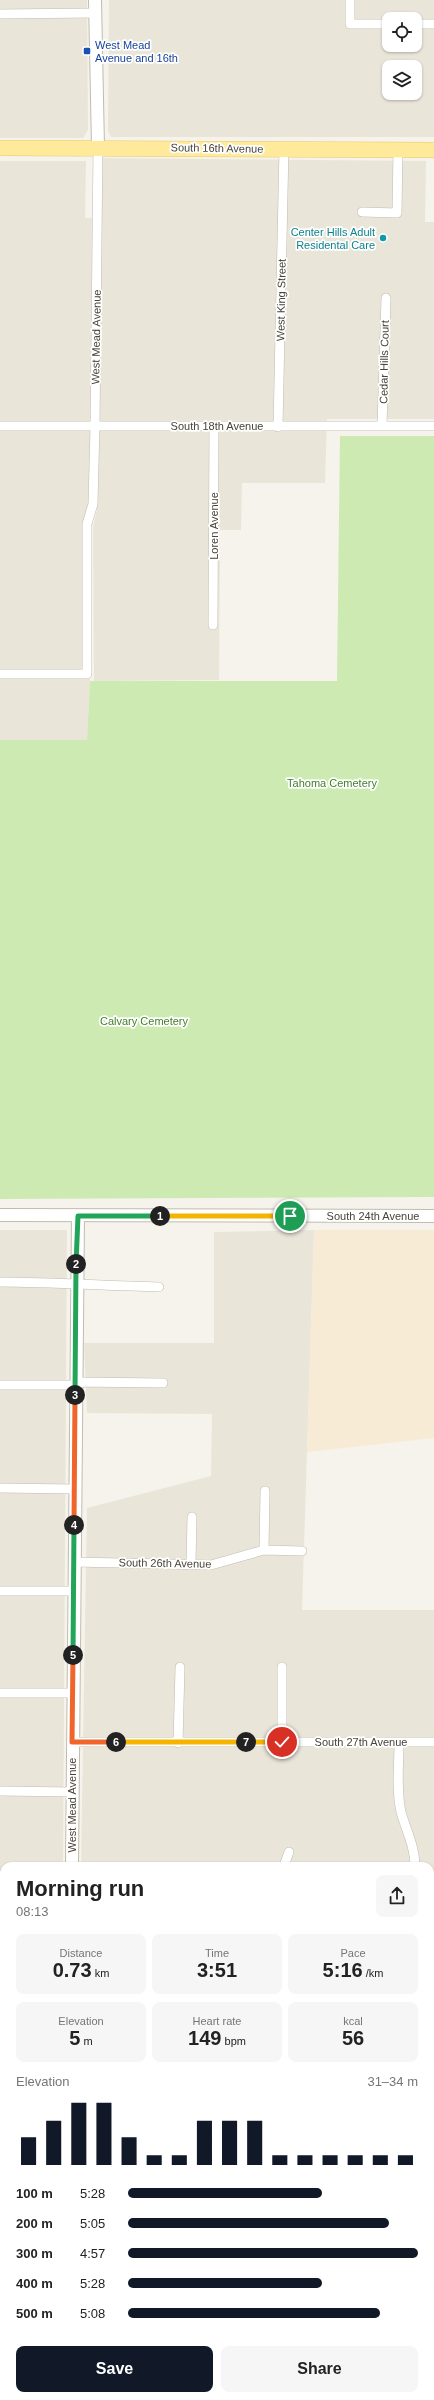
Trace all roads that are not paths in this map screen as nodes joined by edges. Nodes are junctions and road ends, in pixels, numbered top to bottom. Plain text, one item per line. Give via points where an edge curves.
1 (95, 0) edge
2 (350, 0) edge
3 (95, 13) junction
4 (0, 14) edge
5 (382, 24) edge
6 (422, 24) edge
7 (434, 24) edge
8 (98, 147) junction
9 (0, 148) edge
10 (284, 148) junction
11 (398, 149) junction
12 (434, 150) edge
13 (362, 212) dead end
14 (386, 298) dead end
15 (0, 426) edge
16 (95, 426) junction
17 (214, 426) junction
18 (382, 426) junction
19 (434, 426) edge
20 (278, 427) junction
21 (213, 625) dead end
22 (0, 674) edge
23 (0, 1215) edge
24 (78, 1216) junction
25 (434, 1216) edge
26 (0, 1282) edge
27 (76, 1284) junction
28 (159, 1287) dead end
29 (76, 1383) junction
30 (163, 1383) dead end
31 (0, 1385) edge
32 (0, 1488) edge
33 (74, 1489) junction
34 (265, 1491) dead end
35 (192, 1517) dead end
36 (264, 1550) junction
37 (302, 1550) dead end
38 (74, 1562) junction
39 (191, 1563) junction
40 (0, 1591) edge
41 (73, 1591) junction
42 (180, 1667) dead end
43 (282, 1667) dead end
44 (0, 1693) edge
45 (72, 1693) junction
46 (72, 1742) junction
47 (282, 1742) junction
48 (434, 1742) edge
49 (178, 1743) junction
50 (399, 1743) junction
51 (0, 1791) edge
52 (72, 1792) junction
53 (289, 1852) dead end
54 (72, 1862) edge
55 (285, 1862) edge
56 (415, 1862) edge

1 - 3 street, West Mead Avenue
2 - 5 street via 350,24
3 - 4 street
3 - 8 street, West Mead Avenue
6 - 7 street
8 - 9 main road, South 16th Avenue
8 - 10 main road, South 16th Avenue
8 - 16 street, West Mead Avenue
10 - 11 main road, South 16th Avenue
10 - 20 street, West King Street
11 - 12 main road, South 16th Avenue
11 - 13 street via 396,213
14 - 18 street, Cedar Hills Court
15 - 16 street, South 18th Avenue
16 - 17 street, South 18th Avenue
16 - 22 street, West Mead Avenue via 93,504 87,524 87,674
17 - 20 street, South 18th Avenue
17 - 21 street, Loren Avenue
18 - 19 street, South 18th Avenue
18 - 20 street, South 18th Avenue
23 - 24 street, South 24th Avenue
24 - 25 street, South 24th Avenue
24 - 27 street, West Mead Avenue
26 - 27 street
27 - 28 street
27 - 29 street, West Mead Avenue
29 - 30 street
29 - 31 street
29 - 33 street, West Mead Avenue
32 - 33 street
33 - 38 street, West Mead Avenue
34 - 36 street
35 - 39 street
36 - 37 street, South 26th Avenue
36 - 39 street, South 26th Avenue via 211,1565
38 - 39 street, South 26th Avenue
38 - 41 street, West Mead Avenue
40 - 41 street
41 - 45 street, West Mead Avenue
42 - 49 street
43 - 47 street
44 - 45 street
45 - 46 street, West Mead Avenue
46 - 49 street, South 27th Avenue
46 - 52 street, West Mead Avenue
47 - 49 street, South 27th Avenue
47 - 50 street, South 27th Avenue
48 - 50 street, South 27th Avenue
50 - 56 street via 398,1793
51 - 52 street
52 - 54 street, West Mead Avenue
53 - 55 street

